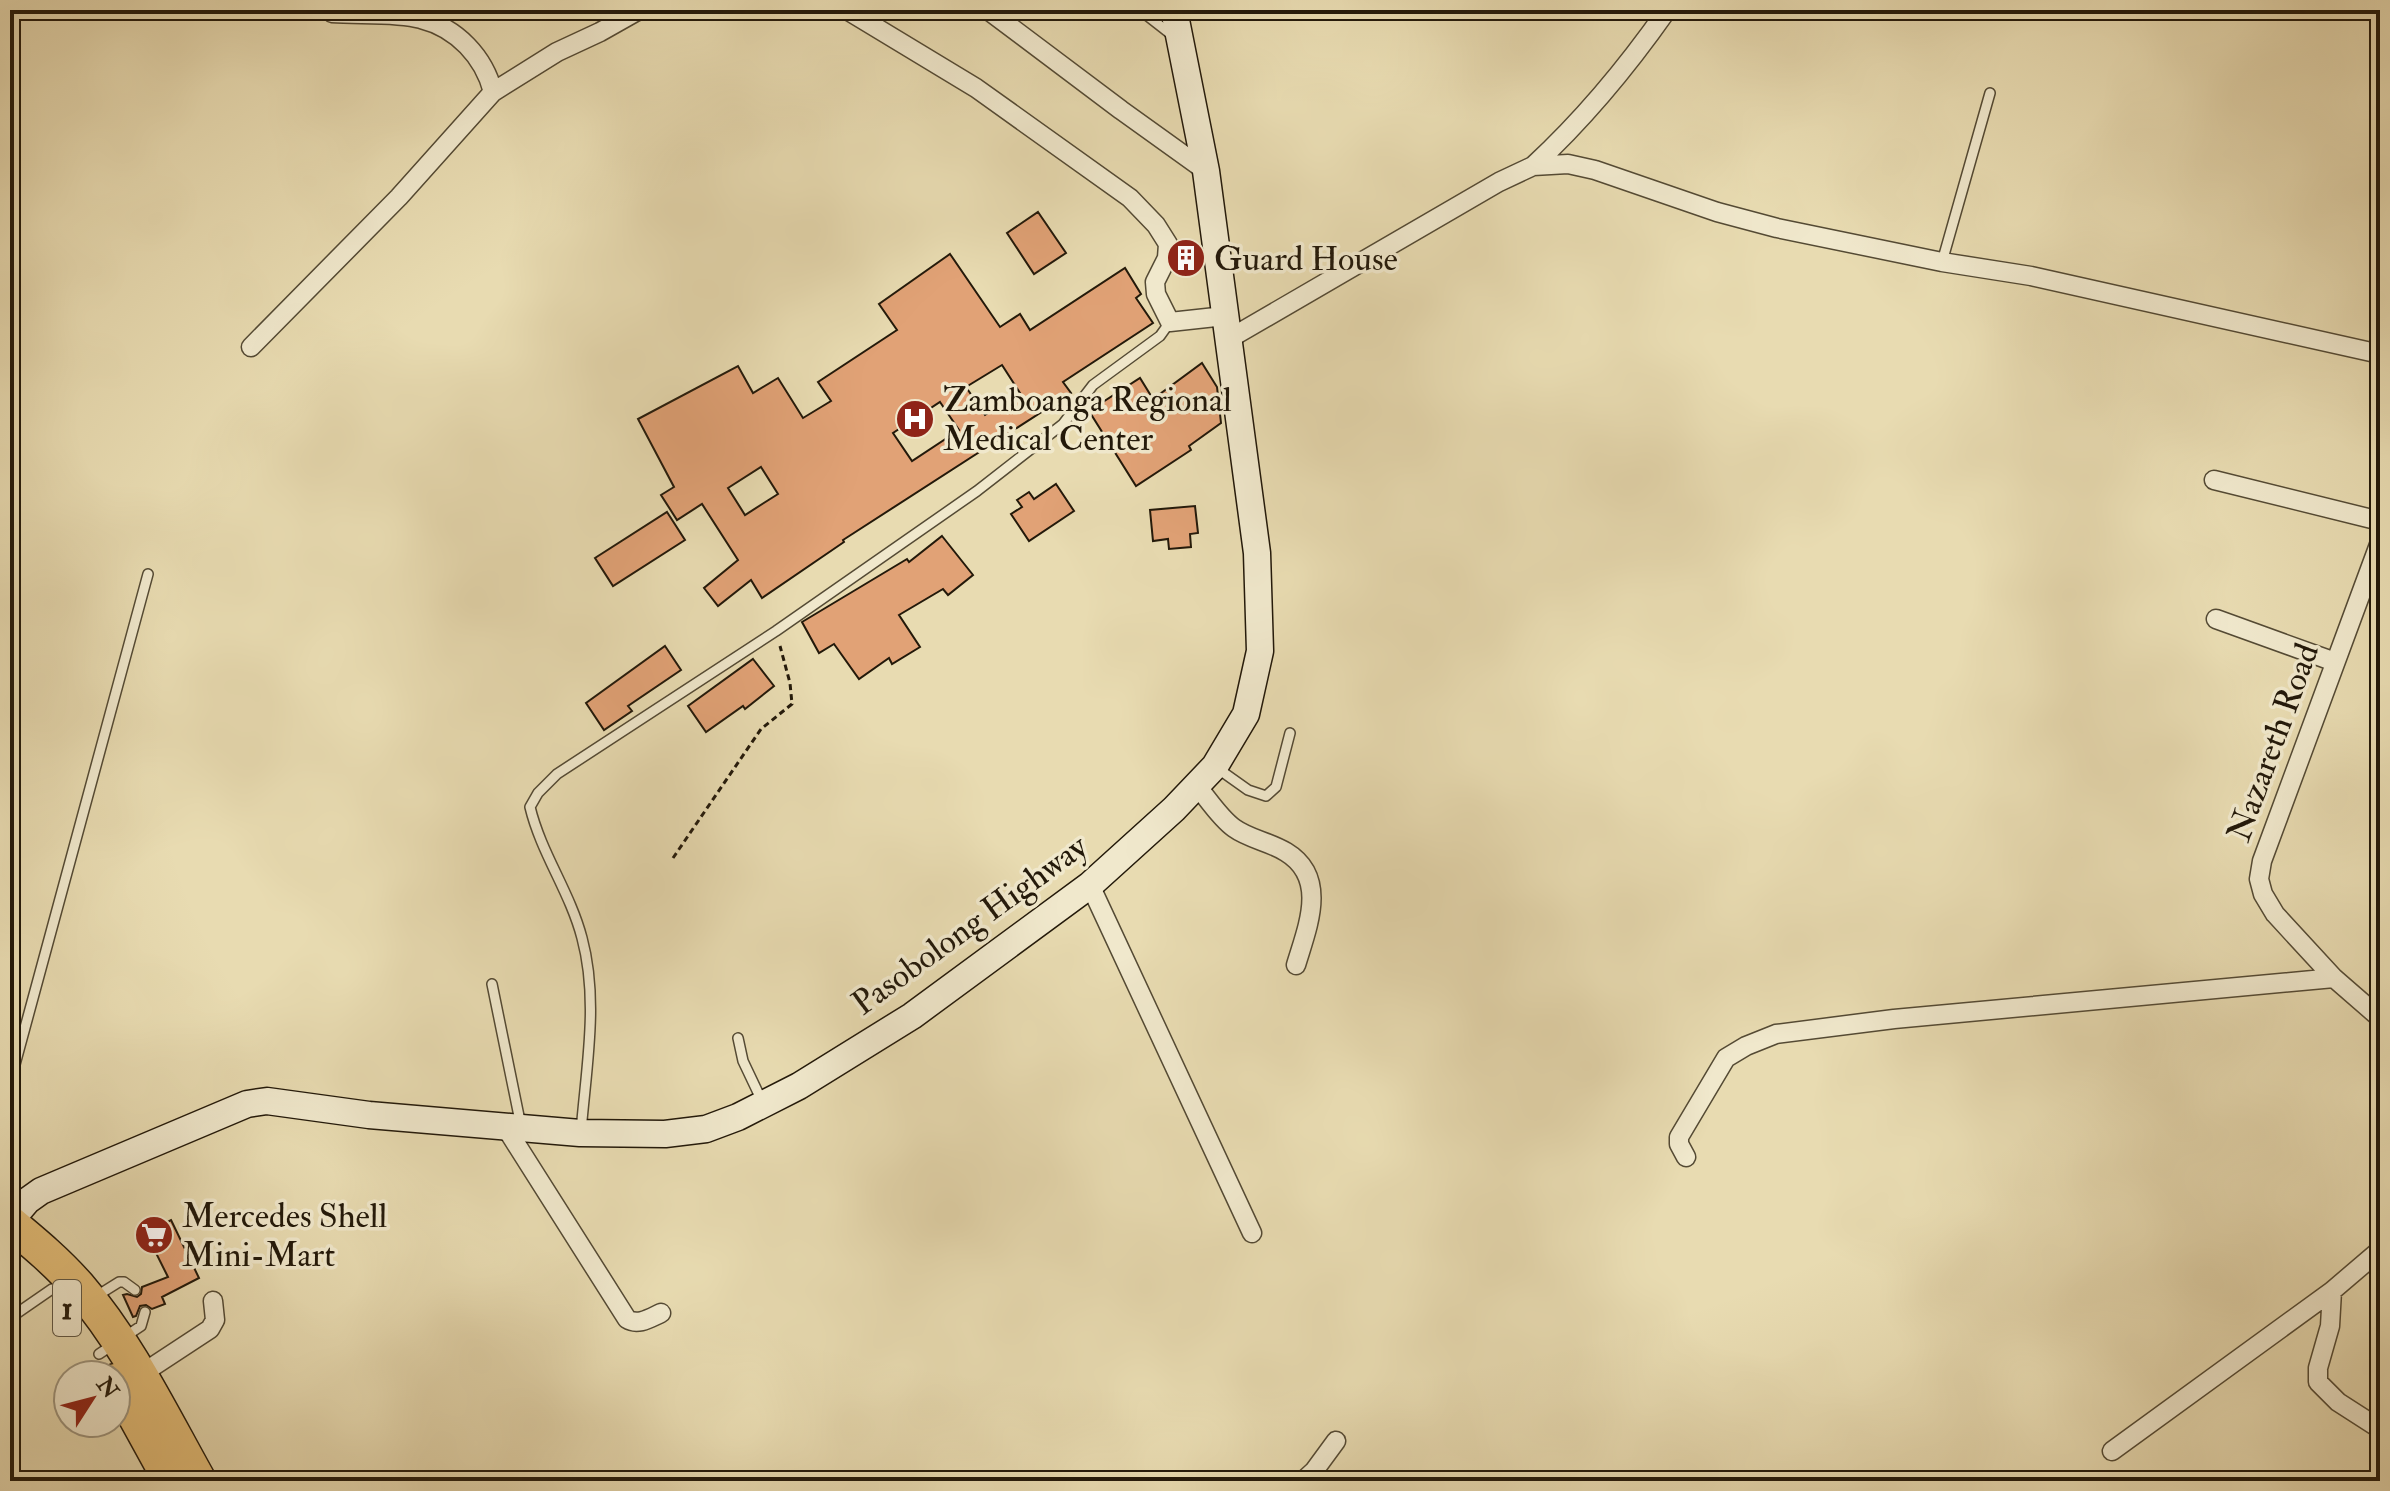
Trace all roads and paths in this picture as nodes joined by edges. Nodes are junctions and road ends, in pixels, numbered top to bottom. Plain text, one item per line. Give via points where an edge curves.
1 (639, 10) edge
2 (847, 10) edge
3 (988, 10) edge
4 (1140, 10) edge
5 (1174, 10) edge
6 (1667, 10) edge
7 (332, 13) dead end
8 (1179, 41) junction
9 (493, 92) junction
10 (1990, 93) dead end
11 (1533, 166) junction
12 (1206, 171) junction
13 (1942, 262) junction
14 (1170, 322) junction
15 (1226, 328) junction
16 (251, 347) dead end
17 (2380, 354) edge
18 (2214, 480) dead end
19 (2380, 521) edge
20 (2380, 542) edge
21 (148, 574) dead end
22 (2216, 619) dead end
23 (776, 631) junction
24 (2335, 662) junction
25 (1290, 733) dead end
26 (1215, 766) junction
27 (1197, 786) junction
28 (673, 858) dead end
29 (1090, 885) junction
30 (1296, 965) dead end
31 (2334, 978) junction
32 (492, 984) dead end
33 (2380, 1018) edge
34 (738, 1038) dead end
35 (10, 1083) edge
36 (764, 1104) junction
37 (514, 1128) junction
38 (580, 1133) junction
39 (1686, 1157) dead end
40 (10, 1222) edge
41 (1252, 1233) dead end
42 (2380, 1250) edge
43 (10, 1252) edge
44 (135, 1290) dead end
45 (2332, 1291) junction
46 (70, 1300) junction
47 (213, 1301) dead end
48 (145, 1312) dead end
49 (661, 1313) dead end
50 (10, 1318) edge
51 (113, 1359) edge
52 (121, 1359) edge
53 (132, 1359) edge
54 (132, 1386) edge
55 (132, 1397) edge
56 (2380, 1429) edge
57 (1336, 1441) dead end
58 (2112, 1451) dead end
59 (171, 1481) edge
60 (199, 1481) edge
61 (1303, 1481) edge

1 - 9 street
2 - 14 street via 976,88 1130,198 1168,244 1155,282
3 - 12 street
4 - 8 lane
5 - 8 street, Pasobolong Highway
6 - 11 street via 1616,81
7 - 9 street via 420,18 441,26 477,55
8 - 12 street, Pasobolong Highway
9 - 16 street via 399,197
10 - 13 lane
11 - 13 street via 1568,164 1595,170 1777,228
11 - 15 street
12 - 15 street, Pasobolong Highway
13 - 17 street via 2031,276
14 - 15 street
14 - 23 lane via 1160,336 1093,385 1063,424 977,491
15 - 26 street, Pasobolong Highway via 1257,553 1260,651 1246,714
18 - 19 street
20 - 24 street, Nazareth Road
21 - 35 lane
22 - 24 street
23 - 28 path via 792,704 761,729
23 - 38 lane via 557,774 530,807 582,935 589,969 591,1006
24 - 31 street, Nazareth Road via 2259,879 2275,914
25 - 26 lane via 1276,787 1266,796
26 - 27 street, Pasobolong Highway
27 - 29 street, Pasobolong Highway
27 - 30 street via 1234,828 1288,853 1305,871 1313,908
29 - 36 street, Pasobolong Highway via 912,1016
29 - 41 street
31 - 33 street, Nazareth Road
31 - 39 street via 1776,1034 1726,1058 1679,1137
32 - 37 lane
34 - 36 lane
36 - 38 street, Pasobolong Highway via 706,1129
37 - 38 street, Pasobolong Highway
37 - 40 street, Pasobolong Highway via 267,1101 247,1104 41,1191
37 - 49 street via 627,1319 641,1322
40 - 46 highway, 1 via 42,1249
42 - 45 street
43 - 46 highway, 1
44 - 46 lane via 119,1282
45 - 56 street via 2318,1382
45 - 58 street
46 - 50 lane
46 - 51 highway, 1
47 - 53 street via 215,1320 210,1329
48 - 52 lane
54 - 60 highway, 1
55 - 59 highway, 1
57 - 61 street

